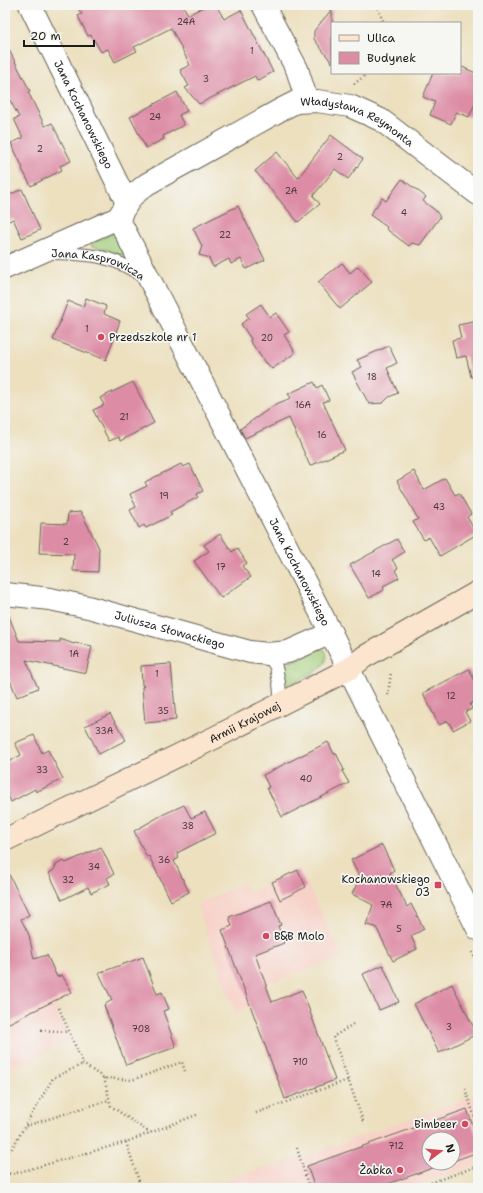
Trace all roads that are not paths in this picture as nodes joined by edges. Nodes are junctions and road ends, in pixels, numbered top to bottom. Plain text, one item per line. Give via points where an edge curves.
1 (30, 5) edge
2 (263, 5) edge
3 (307, 101) junction
4 (478, 194) edge
5 (123, 210) junction
6 (40, 252) junction
7 (5, 268) edge
8 (151, 284) junction
9 (478, 592) edge
10 (5, 594) edge
11 (331, 633) junction
12 (268, 654) junction
13 (349, 669) junction
14 (281, 704) junction
15 (5, 840) edge
16 (478, 929) edge

1 - 5 street, Jana Kochanowskiego
2 - 3 street via 297,69
3 - 4 street, Władysława Reymonta via 350,106 381,120
3 - 5 street, Władysława Reymonta via 296,102 282,109 147,184 132,196
5 - 6 street, Jana Kasprowicza
5 - 8 street, Jana Kochanowskiego
6 - 7 street, Jana Kasprowicza
6 - 8 lane, Jana Kasprowicza via 88,254 116,262 133,269
8 - 11 street, Jana Kochanowskiego
9 - 13 street, Armii Krajowej via 364,657
10 - 12 street, Juliusza Słowackiego via 50,599 88,607 250,652
11 - 12 street, Juliusza Słowackiego via 288,652
11 - 13 street, Jana Kochanowskiego
12 - 14 lane via 276,667
13 - 14 street, Armii Krajowej
13 - 16 street, Jana Kochanowskiego
14 - 15 street, Armii Krajowej

